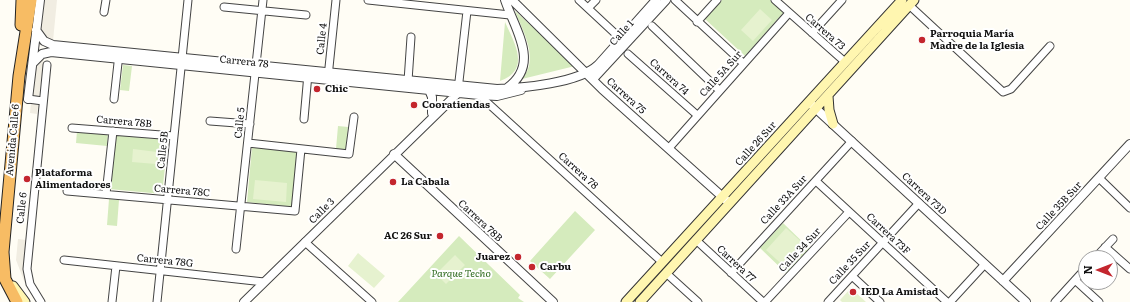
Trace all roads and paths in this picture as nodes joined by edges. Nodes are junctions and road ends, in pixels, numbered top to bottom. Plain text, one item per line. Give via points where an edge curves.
1 (22, 0) edge
2 (31, 0) edge
3 (40, 0) edge
4 (106, 0) edge
5 (188, 0) edge
6 (263, 0) edge
7 (336, 0) edge
8 (368, 0) edge
9 (505, 0) edge
10 (512, 0) edge
11 (579, 0) edge
12 (596, 0) edge
13 (656, 0) edge
14 (666, 0) edge
15 (675, 0) edge
16 (717, 0) edge
17 (775, 0) edge
18 (842, 0) edge
19 (395, 1) edge
20 (908, 2) edge
21 (224, 7) dead end
22 (588, 8) junction
23 (262, 11) junction
24 (468, 11) junction
25 (104, 12) dead end
26 (650, 12) junction
27 (789, 13) junction
28 (306, 15) dead end
29 (510, 15) junction
30 (697, 22) junction
31 (652, 26) dead end
32 (36, 30) junction
33 (812, 33) junction
34 (411, 37) dead end
35 (621, 39) junction
36 (1050, 46) dead end
37 (628, 54) dead end
38 (119, 55) junction
39 (182, 62) junction
40 (845, 62) junction
41 (32, 63) junction
42 (743, 63) junction
43 (47, 65) dead end
44 (256, 70) junction
45 (308, 75) junction
46 (19, 76) junction
47 (590, 76) junction
48 (328, 77) junction
49 (408, 81) junction
50 (529, 87) junction
51 (507, 88) junction
52 (429, 90) junction
53 (456, 90) junction
54 (720, 90) junction
55 (479, 94) junction
56 (828, 96) junction
57 (28, 99) joint
58 (114, 99) dead end
59 (43, 101) junction
60 (809, 101) junction
61 (817, 108) junction
62 (432, 113) junction
63 (697, 115) junction
64 (354, 117) dead end
65 (304, 119) dead end
66 (210, 121) dead end
67 (250, 124) junction
68 (833, 124) junction
69 (72, 128) dead end
70 (113, 131) junction
71 (415, 133) junction
72 (174, 136) junction
73 (852, 141) junction
74 (248, 143) junction
75 (1130, 144) edge
76 (668, 148) junction
77 (301, 149) junction
78 (394, 154) junction
79 (1098, 178) junction
80 (816, 181) junction
81 (67, 191) dead end
82 (106, 194) junction
83 (168, 200) junction
84 (726, 200) junction
85 (919, 203) junction
86 (241, 206) junction
87 (1130, 208) edge
88 (849, 212) junction
89 (1113, 239) dead end
90 (696, 240) junction
91 (305, 242) junction
92 (883, 243) junction
93 (1105, 247) junction
94 (236, 249) dead end
95 (1102, 250) edge
96 (64, 260) dead end
97 (662, 262) junction
98 (985, 264) junction
99 (116, 266) junction
100 (1130, 269) edge
101 (161, 271) junction
102 (4, 273) junction
103 (666, 273) junction
104 (731, 273) junction
105 (852, 276) junction
106 (1078, 277) edge
107 (1075, 280) junction
108 (1004, 281) junction
109 (264, 282) junction
110 (39, 301) edge
111 (17, 302) edge
112 (25, 302) edge
113 (112, 302) edge
114 (157, 302) edge
115 (244, 302) edge
116 (372, 302) edge
117 (552, 302) edge
118 (626, 302) edge
119 (640, 302) edge
120 (698, 302) edge
121 (764, 302) edge
122 (828, 302) edge
123 (880, 302) edge
124 (948, 302) edge
125 (1026, 302) edge
126 (1055, 302) edge
127 (1099, 302) edge

1 - 46 highway
2 - 46 highway, Avenida Calle 6
3 - 32 street
4 - 25 street
5 - 39 street, Calle 5B
6 - 23 street, Calle 5
7 - 48 street, Calle 4
8 - 19 street
9 - 29 street
10 - 47 street, Carrera 75
11 - 22 street
12 - 22 street
13 - 26 street, Calle 1
14 - 26 street, Calle 1
15 - 30 street
16 - 30 street
17 - 27 street, Carrera 73
18 - 33 street
19 - 24 street
20 - 36 street via 1000,90 1006,92
20 - 40 main road, Calle 26 Sur
20 - 56 main road, Calle 26 Sur
21 - 23 street
22 - 35 street
23 - 28 street
23 - 44 street, Calle 5
24 - 29 street
24 - 53 street
26 - 35 street, Calle 1
26 - 47 street, Calle 1
27 - 33 street, Carrera 73
27 - 42 street, Calle 5A Sur
29 - 51 street via 524,49 524,63 517,80
30 - 42 street
31 - 54 street
32 - 38 street, Carrera 78 via 40,38 49,44
32 - 41 street
33 - 40 street, Carrera 73
34 - 49 street
35 - 47 street, Calle 1
37 - 63 street, Carrera 74
38 - 39 street, Carrera 78
38 - 41 street, Carrera 78 via 51,52 42,54
38 - 58 street
39 - 44 street, Carrera 78
39 - 72 street, Calle 5B
40 - 60 main road, Calle 26 Sur
41 - 57 street
42 - 54 street, Calle 5A Sur
43 - 59 street, Calle 6
44 - 45 street, Carrera 78
44 - 67 street, Calle 5
45 - 48 street, Carrera 78
45 - 65 street
46 - 102 highway, Avenida Calle 6 via 3,252
47 - 50 street
47 - 76 street, Carrera 75
48 - 49 street, Carrera 78
48 - 52 street, Carrera 78
49 - 53 street, Carrera 78
50 - 51 street
50 - 55 street via 507,94
51 - 53 street
52 - 53 street, Carrera 78
52 - 62 street via 432,97
53 - 55 street
53 - 62 street, Calle 3
53 - 71 street, Calle 3 via 436,116
54 - 63 street, Calle 5A Sur
55 - 97 street, Carrera 78
56 - 61 main road, Calle 26 Sur
56 - 68 main road
57 - 59 street
59 - 110 street, Calle 6 via 27,269 30,284
60 - 61 street, Carrera 73D
60 - 84 main road, Calle 26 Sur
61 - 68 street, Carrera 73D
61 - 84 main road, Calle 26 Sur
62 - 71 street, Calle 3
63 - 76 street, Calle 5A Sur
64 - 77 street via 350,154
66 - 67 street
67 - 74 street, Calle 5
68 - 73 street, Carrera 73D
69 - 70 street, Carrera 78B
70 - 72 street, Carrera 78B
70 - 82 street
71 - 78 street, Calle 3
72 - 83 street, Calle 5B
73 - 80 street, Calle 33A Sur
73 - 85 street, Carrera 73D
74 - 77 street
74 - 86 street, Calle 5
75 - 79 street, Calle 35B Sur
76 - 84 street, Carrera 75
77 - 86 street, Carrera 78C via 295,211
78 - 91 street, Calle 3
78 - 117 street, Carrera 78B
79 - 87 street
79 - 108 street, Calle 35B Sur
80 - 88 street, Carrera 73F
80 - 104 street, Calle 33A Sur
81 - 82 street, Carrera 78C
82 - 83 street, Carrera 78C
83 - 86 street, Carrera 78C
83 - 101 street, Calle 5B
84 - 90 main road, Calle 26 Sur
84 - 97 main road, Calle 26 Sur
85 - 92 street, Calle 35 Sur
85 - 98 street, Carrera 73D
86 - 94 street, Calle 5
88 - 92 street, Carrera 73F
88 - 121 street, Calle 34 Sur
89 - 93 street
90 - 103 main road, Calle 26 Sur
90 - 104 street, Carrera 77
91 - 109 street, Calle 3
91 - 116 street
92 - 105 street, Calle 35 Sur
92 - 124 street, Carrera 73F
93 - 95 street
93 - 100 street
96 - 99 street, Carrera 78G
97 - 118 main road, Calle 26 Sur
98 - 108 street, Carrera 73D
98 - 124 street
99 - 101 street, Carrera 78G
99 - 113 street
101 - 109 street, Carrera 78G
101 - 114 street, Calle 5B
102 - 111 highway, Avenida Calle 6 via 7,285
102 - 112 main road
103 - 119 main road, Calle 26 Sur
103 - 120 street
104 - 121 street, Carrera 77
105 - 122 street, Calle 35 Sur
105 - 123 street
106 - 107 street
107 - 126 street
107 - 127 street
108 - 125 street, Carrera 73D
109 - 115 street, Calle 3

